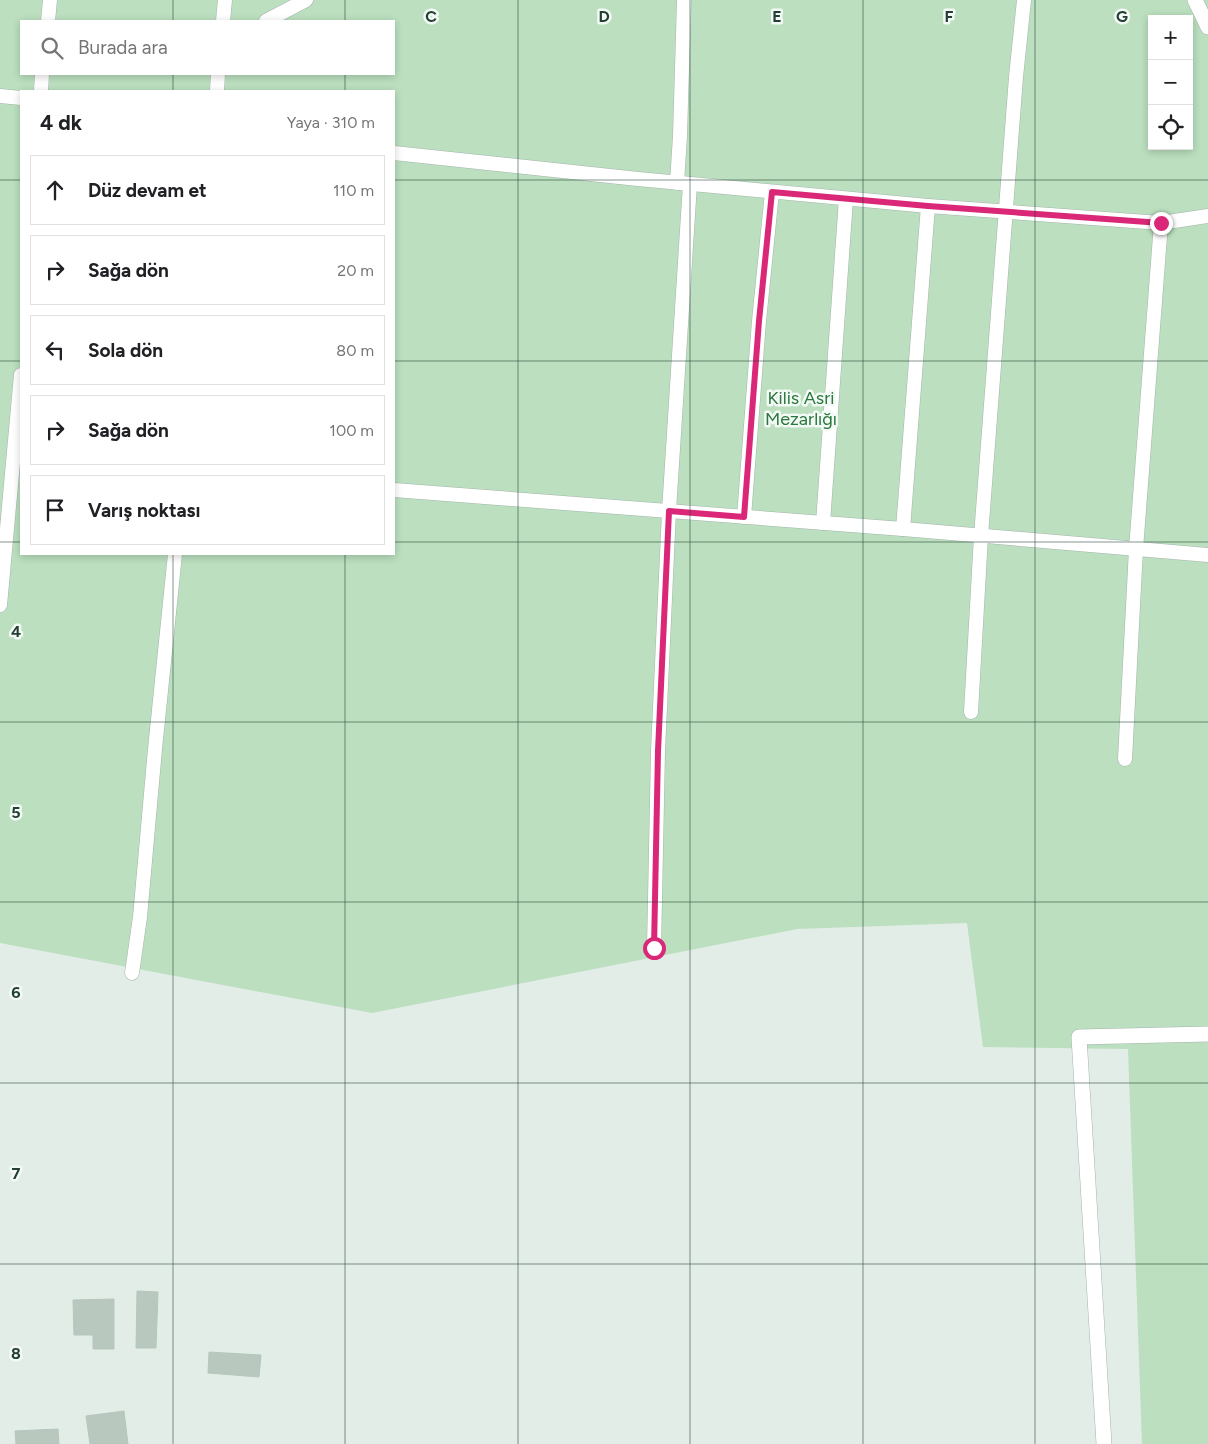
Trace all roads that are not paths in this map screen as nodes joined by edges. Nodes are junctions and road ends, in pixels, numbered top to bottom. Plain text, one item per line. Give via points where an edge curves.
1 (50, 0) edge
2 (225, 0) edge
3 (306, 0) edge
4 (684, 0) edge
5 (1024, 0) edge
6 (1195, 0) edge
7 (48, 20) edge
8 (223, 20) edge
9 (268, 20) edge
10 (1208, 26) edge
11 (42, 75) edge
12 (218, 75) edge
13 (41, 90) edge
14 (217, 90) edge
15 (0, 96) edge
16 (20, 98) edge
17 (395, 152) edge
18 (684, 184) junction
19 (772, 192) junction
20 (846, 199) junction
21 (928, 206) junction
22 (1006, 211) junction
23 (1208, 216) edge
24 (1161, 223) junction
25 (20, 384) edge
26 (11, 460) edge
27 (395, 490) edge
28 (669, 511) junction
29 (744, 517) junction
30 (823, 523) junction
31 (903, 529) junction
32 (981, 536) junction
33 (1136, 549) junction
34 (175, 555) edge
35 (1208, 555) edge
36 (0, 605) edge
37 (971, 712) dead end
38 (1125, 759) dead end
39 (654, 948) dead end
40 (132, 973) dead end
41 (1208, 1034) edge
42 (1104, 1444) edge

1 - 7 lane
2 - 8 lane
3 - 9 lane
4 - 18 lane via 680,136
5 - 22 lane
6 - 10 street
11 - 13 lane
12 - 14 lane
15 - 16 lane
17 - 18 lane
18 - 19 lane
18 - 28 lane
19 - 20 lane
19 - 29 lane
20 - 21 lane
20 - 30 lane
21 - 22 lane
21 - 31 lane
22 - 24 lane
22 - 32 lane
23 - 24 lane
24 - 33 lane
25 - 26 lane
26 - 36 lane
27 - 28 lane
28 - 29 lane
28 - 39 lane via 658,751
29 - 30 lane
30 - 31 lane
31 - 32 lane
32 - 33 lane
32 - 37 lane
33 - 35 lane
33 - 38 lane
34 - 40 lane
41 - 42 street via 1079,1037

